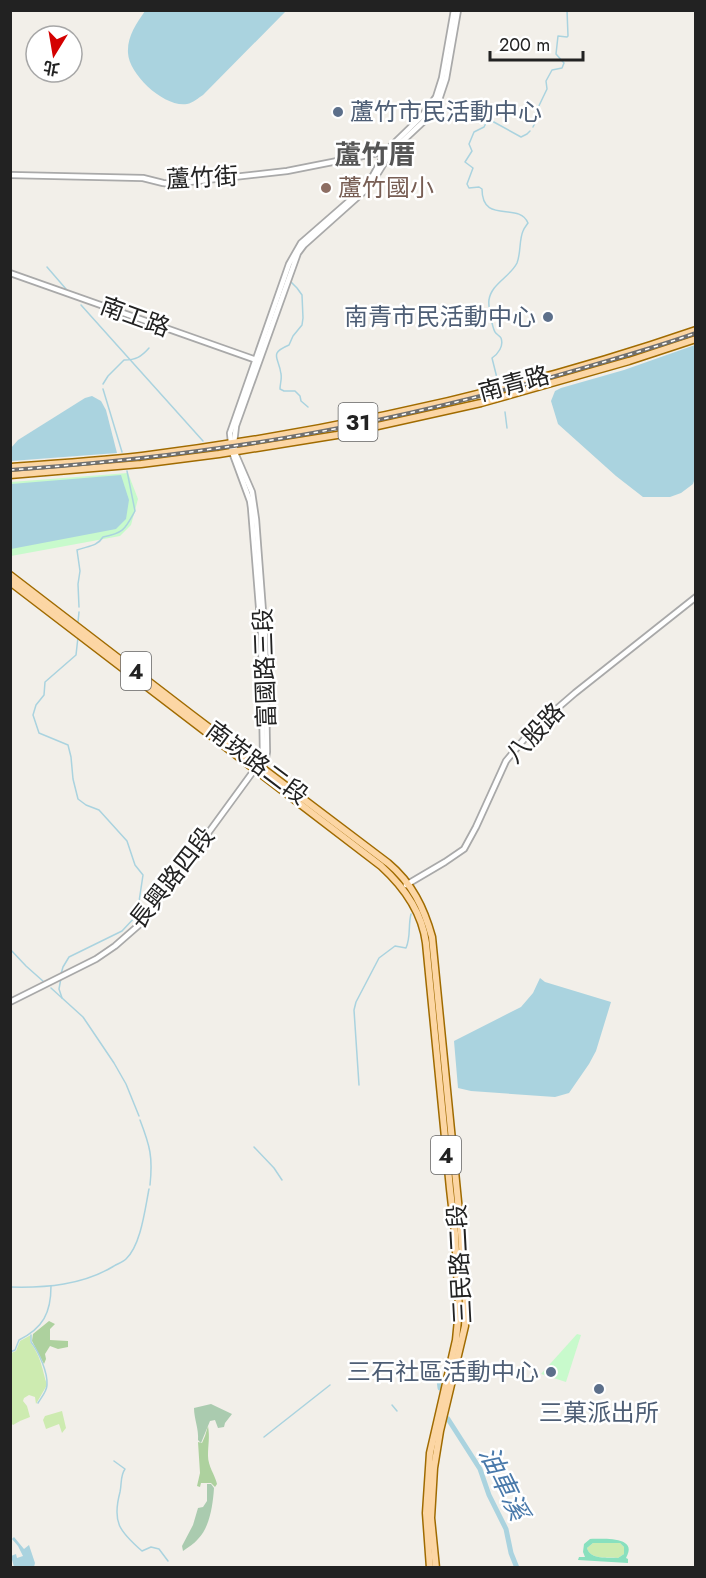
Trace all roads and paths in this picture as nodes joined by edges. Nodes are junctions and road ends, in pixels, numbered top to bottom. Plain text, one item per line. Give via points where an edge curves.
1 (456, 10) edge
2 (389, 151) junction
3 (10, 175) edge
4 (10, 273) edge
5 (696, 328) edge
6 (674, 334) junction
7 (696, 341) edge
8 (662, 342) junction
9 (680, 345) junction
10 (666, 353) junction
11 (257, 360) junction
12 (602, 373) junction
13 (572, 377) junction
14 (350, 420) junction
15 (364, 420) junction
16 (360, 433) junction
17 (343, 434) junction
18 (232, 442) junction
19 (140, 452) junction
20 (234, 453) junction
21 (156, 454) junction
22 (219, 454) junction
23 (64, 459) junction
24 (204, 459) junction
25 (53, 464) junction
26 (10, 465) edge
27 (45, 473) junction
28 (62, 475) junction
29 (10, 477) edge
30 (10, 575) edge
31 (10, 582) edge
32 (696, 597) edge
33 (258, 768) junction
34 (405, 886) junction
35 (438, 994) joint
36 (432, 1000) joint
37 (10, 1002) edge
38 (456, 1365) junction
39 (471, 1367) dead end
40 (430, 1568) edge
41 (436, 1568) edge

1 - 2 street via 436,97
2 - 3 street, 蘆竹街 via 287,171 171,184 143,178
2 - 11 street, 富國路三段 via 364,188 301,243 289,264
4 - 11 street, 南工路
5 - 6 main road, 31
5 - 8 main road, 南青路 / 31
6 - 8 main road, 南青路
6 - 14 main road, 31 via 511,383
7 - 9 main road, 南青路 / 31
7 - 10 main road, 31
8 - 15 main road, 南青路 / 31 via 477,395
9 - 10 main road, 南青路
9 - 13 main road, 南青路 / 31
10 - 12 main road, 31
11 - 18 street, 富國路三段
12 - 13 main road, 南青路
12 - 16 main road, 31
13 - 17 main road, 南青路 / 31 via 481,403
14 - 15 main road, 南青路
14 - 18 main road, 31
15 - 18 main road, 南青路 / 31
16 - 17 main road, 南青路
16 - 20 main road, 31
17 - 20 main road, 南青路 / 31
18 - 19 main road, 31
18 - 20 street, 富國路三段
18 - 21 main road, 南青路 / 31
19 - 21 main road, 南青路
19 - 23 main road, 31
20 - 22 main road, 南青路 / 31
20 - 24 main road, 31
20 - 33 street, 富國路三段 via 250,501 267,678 267,752 265,763
21 - 25 main road, 南青路 / 31
22 - 24 main road, 南青路
22 - 27 main road, 南青路 / 31
23 - 25 main road, 南青路
23 - 26 main road, 31
24 - 28 main road, 31
25 - 26 main road, 南青路 / 31
27 - 28 main road, 南青路
27 - 29 main road, 南青路 / 31
28 - 29 main road, 31
30 - 33 main road, 南崁路二段 / 4
31 - 33 main road, 南崁路二段 / 4
32 - 34 street, 八股路 via 531,730 506,761 464,849
33 - 34 main road, 南崁路二段 / 4 via 388,863 399,872
33 - 37 street, 長興路四段 via 139,925 96,959
34 - 35 main road, 南崁路二段 / 4 via 419,901 432,937
34 - 36 main road, 南崁路二段 / 4 via 424,932
35 - 38 main road, 三民路二段 / 4 via 466,1304
36 - 40 main road, 三民路二段 / 4 via 459,1309 456,1340 430,1453 426,1513
38 - 39 main road
38 - 41 main road, 三民路二段 / 4 via 434,1468 431,1518

